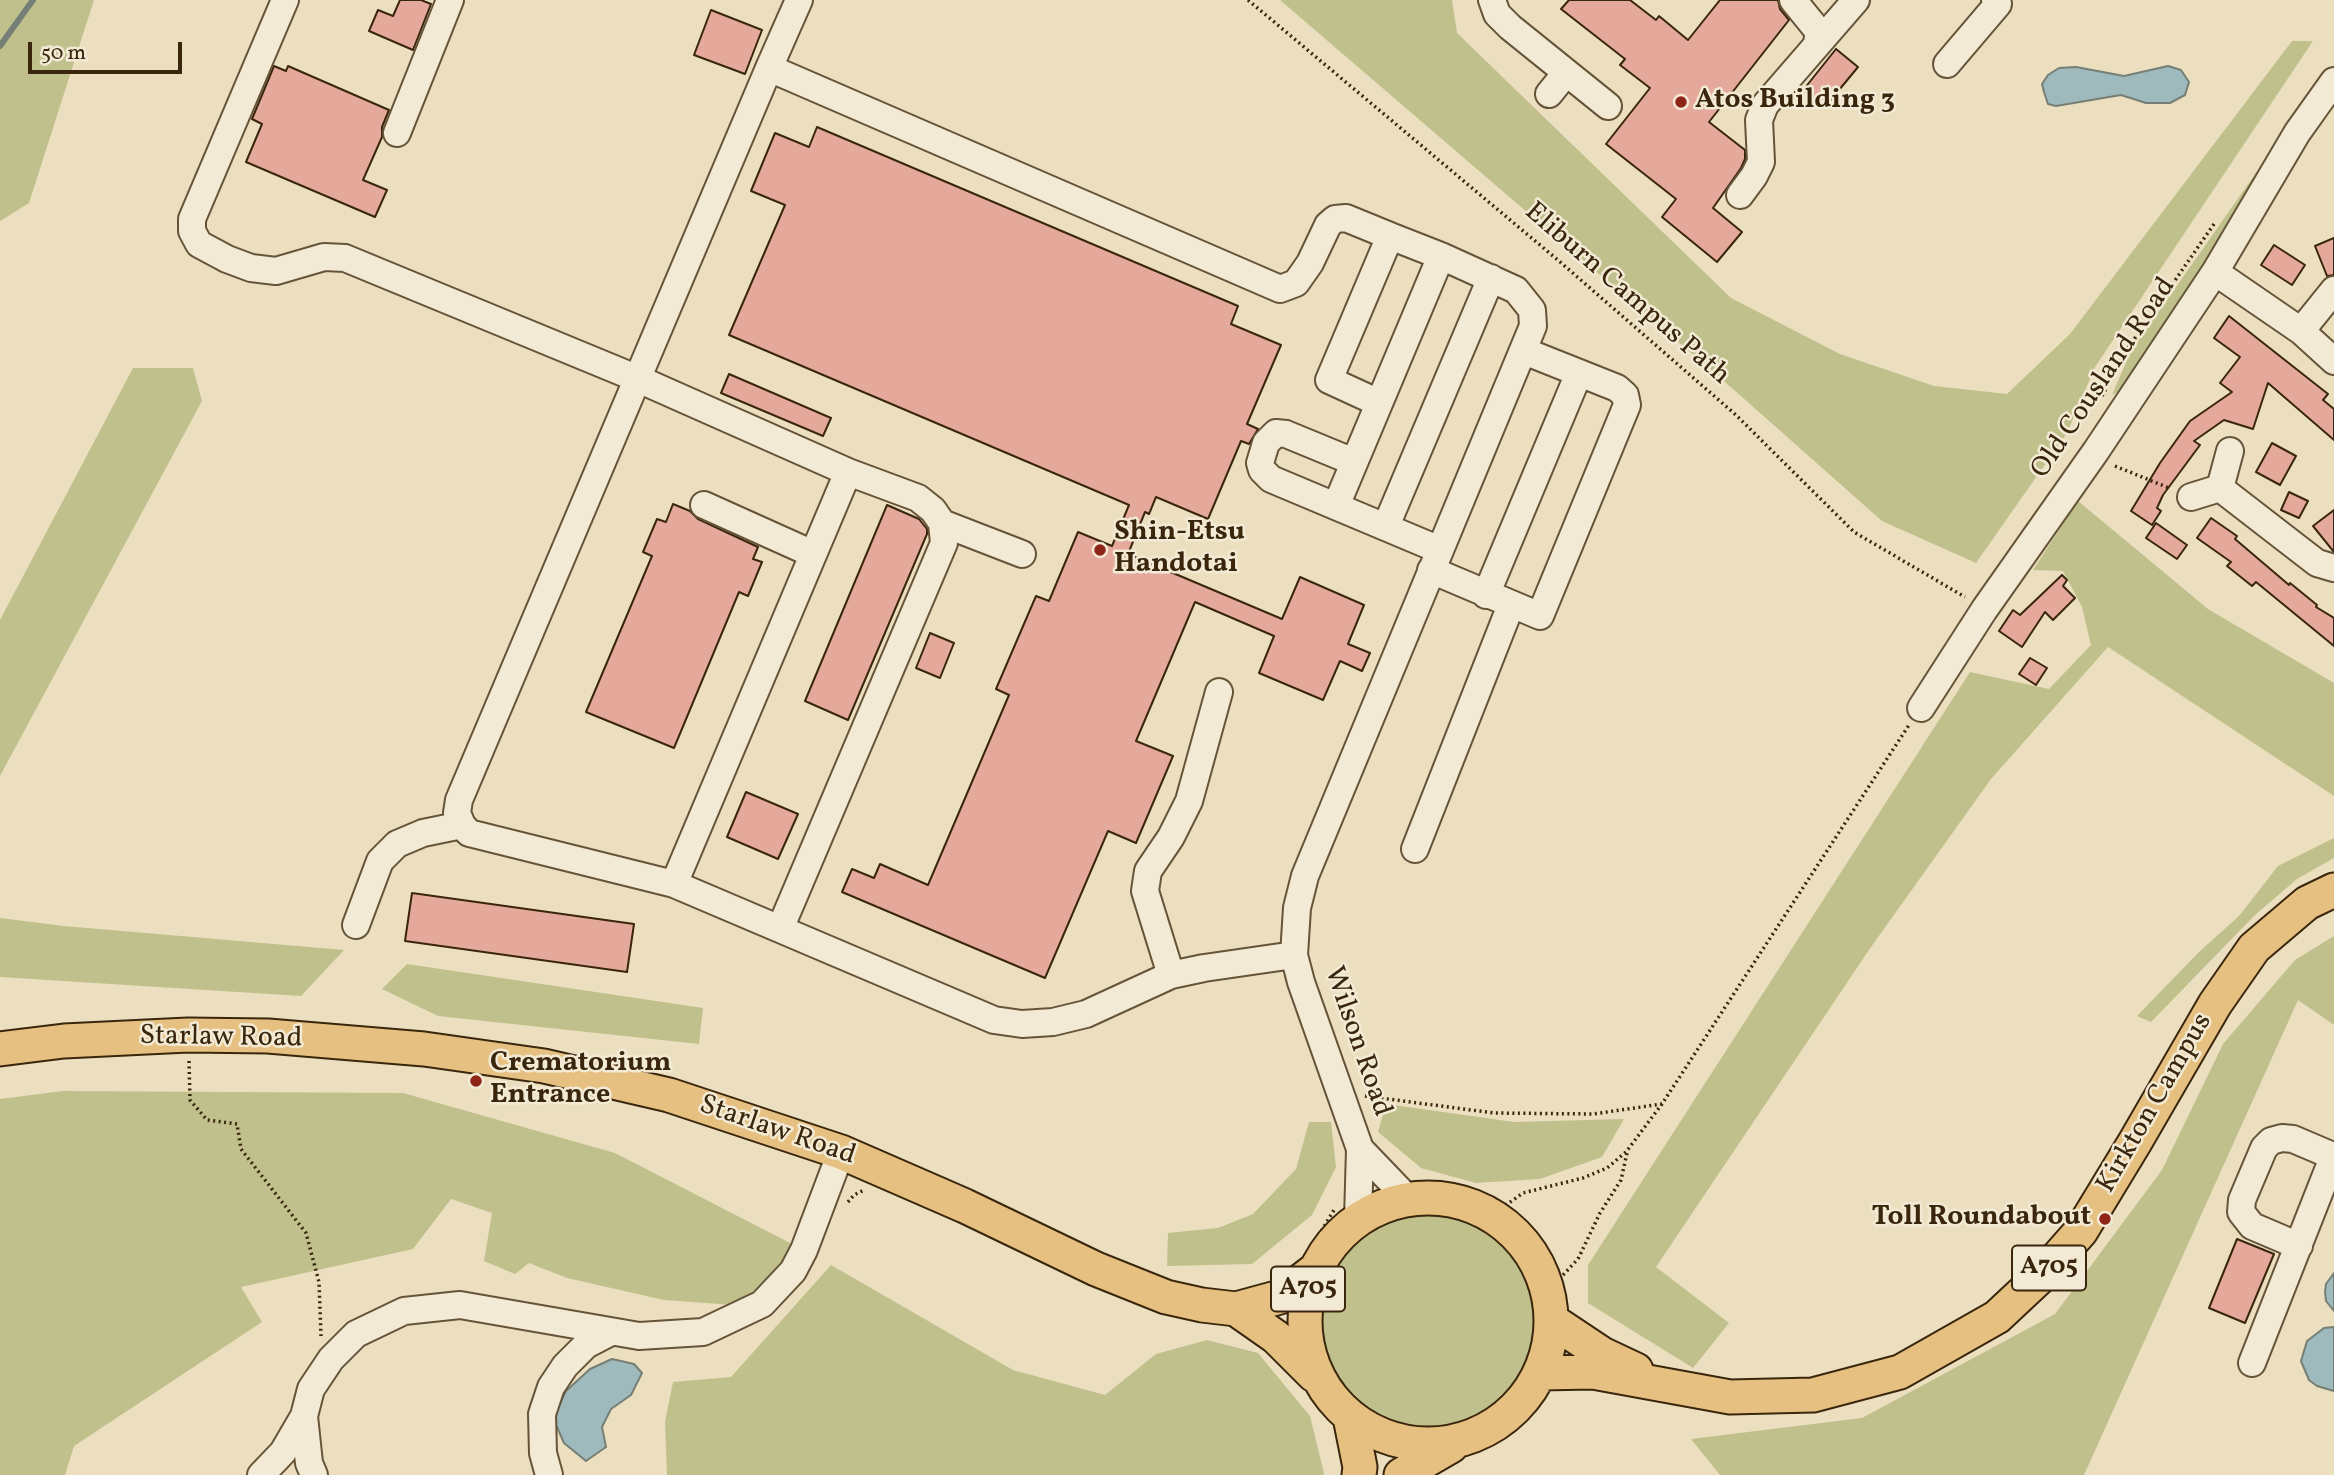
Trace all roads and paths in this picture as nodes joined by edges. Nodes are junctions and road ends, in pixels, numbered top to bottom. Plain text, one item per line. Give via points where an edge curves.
1 (285, 0) edge
2 (450, 0) edge
3 (799, 0) edge
4 (1248, 0) edge
5 (1492, 0) edge
6 (1793, 0) edge
7 (1856, 0) edge
8 (1998, 1) edge
9 (1817, 43) junction
10 (1947, 64) dead end
11 (769, 68) junction
12 (1566, 72) junction
13 (2334, 81) edge
14 (1549, 94) dead end
15 (1608, 106) dead end
16 (397, 133) dead end
17 (1740, 195) dead end
18 (2219, 217) dead end
19 (1390, 236) junction
20 (1441, 256) junction
21 (2215, 272) junction
22 (1491, 278) junction
23 (2334, 290) edge
24 (2301, 331) junction
25 (1524, 351) junction
26 (2334, 360) edge
27 (1579, 373) junction
28 (636, 378) junction
29 (1379, 403) junction
30 (2097, 406) dead end
31 (2096, 451) junction
32 (2230, 451) dead end
33 (1354, 461) junction
34 (848, 471) junction
35 (2220, 488) junction
36 (2190, 497) joint
37 (704, 505) dead end
38 (1336, 506) junction
39 (943, 523) junction
40 (1386, 526) junction
41 (813, 554) junction
42 (1022, 554) dead end
43 (1436, 560) junction
44 (2334, 568) edge
45 (1486, 595) junction
46 (1511, 605) junction
47 (1984, 610) junction
48 (1219, 692) dead end
49 (1921, 708) joint
50 (462, 825) junction
51 (1415, 849) dead end
52 (674, 884) junction
53 (2334, 890) edge
54 (356, 925) dead end
55 (780, 929) junction
56 (1294, 955) junction
57 (1171, 975) junction
58 (188, 1035) junction
59 (0, 1049) edge
60 (1339, 1090) junction
61 (1662, 1104) junction
62 (1360, 1149) junction
63 (1628, 1151) junction
64 (841, 1152) junction
65 (2334, 1156) edge
66 (866, 1189) dead end
67 (1408, 1199) junction
68 (844, 1207) dead end
69 (1347, 1211) junction
70 (1492, 1215) junction
71 (2299, 1246) junction
72 (1313, 1259) junction
73 (1550, 1305) junction
74 (1236, 1309) junction
75 (611, 1332) junction
76 (321, 1342) dead end
77 (2252, 1363) dead end
78 (1539, 1373) junction
79 (1318, 1379) junction
80 (1664, 1383) junction
81 (304, 1416) junction
82 (1350, 1417) junction
83 (1453, 1445) junction
84 (261, 1475) edge
85 (314, 1475) edge
86 (549, 1475) edge
87 (1359, 1475) edge
88 (1401, 1475) edge

1 - 28 street via 192,219 199,244 251,268 276,271 324,257 345,258
2 - 16 street
3 - 11 street
4 - 47 path, Eliburn Campus Path via 1736,415 1854,532
5 - 12 street via 1503,20
6 - 9 street via 1819,32
7 - 9 street
8 - 10 street
9 - 17 street via 1765,105 1759,120 1761,162
11 - 19 street, Wilson Road via 1280,289 1296,283 1335,219 1346,218
11 - 28 street
12 - 14 street
12 - 15 street
13 - 21 street, Old Cousland Road via 2297,133
18 - 30 path via 2126,351
19 - 20 street, Wilson Road
19 - 29 street via 1329,380
20 - 22 street, Wilson Road
20 - 29 street
21 - 24 street
21 - 31 street, Old Cousland Road
22 - 25 street, Wilson Road via 1516,290 1532,310 1533,326
22 - 40 street
23 - 24 street
24 - 26 street
25 - 27 street
25 - 43 street, Wilson Road
27 - 45 street
27 - 46 street via 1617,388 1627,405 1540,616
28 - 34 street
28 - 50 street via 459,800 457,813
29 - 33 street
31 - 36 path via 2110,464
31 - 47 street, Old Cousland Road
32 - 35 street
33 - 38 street
33 - 38 street via 1286,434 1270,437 1262,450 1262,470 1271,480
34 - 39 street via 918,498
34 - 41 street
35 - 36 street
35 - 44 street via 2317,563
37 - 41 street
38 - 40 street
39 - 42 street
39 - 55 street via 944,543
40 - 43 street
41 - 52 street
43 - 45 street
43 - 56 street, Wilson Road via 1305,876 1297,908
45 - 46 street
46 - 51 street
47 - 49 street, Old Cousland Road
48 - 57 street via 1189,801 1148,871 1145,891
49 - 61 path
50 - 52 street via 479,836
50 - 54 street via 397,844 380,861
52 - 55 street
53 - 80 main road, Kirkton Campus / A705 via 2307,903 2254,948 2215,1004 2081,1231 1997,1317 1900,1372 1813,1395 1730,1397
55 - 57 street via 967,1010 1022,1024 1086,1014
56 - 57 street
56 - 60 street, Wilson Road
58 - 59 main road, Starlaw Road
58 - 64 main road, Starlaw Road via 424,1049 544,1066 669,1095
58 - 76 path via 190,1100 207,1120 237,1124 241,1149 306,1233 319,1282
60 - 61 path via 1494,1113 1592,1114
60 - 62 street, Wilson Road
61 - 63 path
62 - 67 street, Wilson Road
62 - 69 street, Wilson Road
63 - 70 path via 1607,1168 1524,1193
63 - 73 path via 1621,1180
64 - 74 main road, Starlaw Road via 1096,1269 1154,1292
64 - 75 street via 804,1250 793,1271 762,1304 703,1332 639,1336
65 - 71 street
65 - 71 street via 2293,1139 2271,1141 2242,1200 2241,1212 2252,1226
66 - 68 path
67 - 69 main road, A705
67 - 70 main road, A705 via 1456,1200
69 - 72 main road, A705 via 1334,1240
69 - 72 path via 1333,1213
70 - 73 main road, A705 via 1519,1237 1539,1267
71 - 77 street
72 - 74 main road via 1280,1297
72 - 79 main road, A705 via 1304,1301 1304,1333
73 - 78 main road, A705
73 - 80 main road, A705 via 1602,1354
74 - 79 main road via 1276,1337
75 - 81 street via 460,1305 404,1311 356,1335 331,1359 312,1388
75 - 86 street via 586,1345 551,1387 542,1414
78 - 80 main road, A705 via 1593,1372
78 - 83 main road, A705 via 1518,1404 1489,1428
79 - 82 main road, A705
81 - 84 street via 284,1452
81 - 85 street
82 - 83 main road, A705 via 1392,1439
82 - 87 main road, A705
83 - 88 main road, A705

